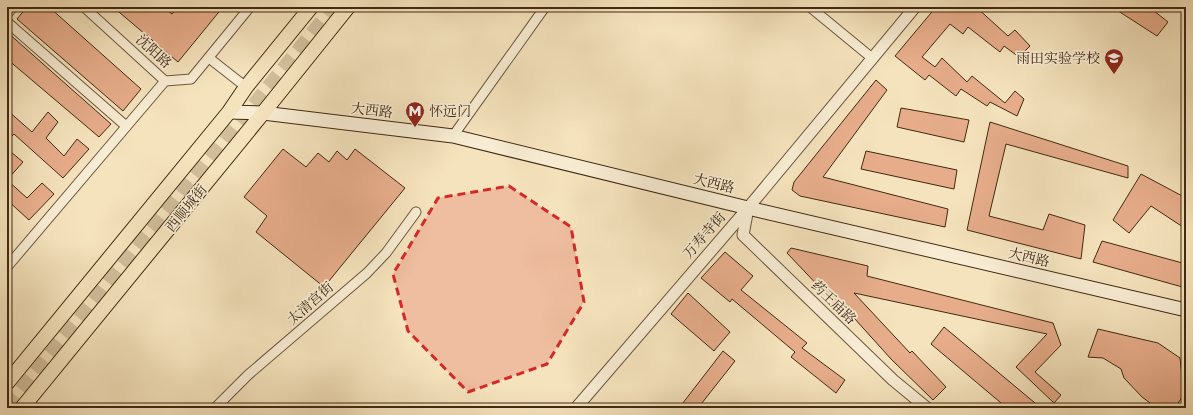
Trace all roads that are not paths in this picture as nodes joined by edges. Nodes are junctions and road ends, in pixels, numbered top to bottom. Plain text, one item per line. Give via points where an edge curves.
1 (14, 7) edge
2 (84, 7) edge
3 (250, 7) edge
4 (311, 7) edge
5 (348, 7) edge
6 (545, 7) edge
7 (810, 7) edge
8 (915, 7) edge
9 (7, 14) edge
10 (7, 22) edge
11 (209, 58) junction
12 (872, 58) junction
13 (165, 80) junction
14 (246, 88) junction
15 (229, 112) junction
16 (263, 113) junction
17 (126, 126) junction
18 (453, 136) junction
19 (748, 208) junction
20 (416, 212) dead end
21 (7, 267) edge
22 (1186, 310) edge
23 (7, 383) edge
24 (22, 408) edge
25 (215, 408) edge
26 (576, 408) edge
27 (927, 408) edge

1 - 9 street
2 - 13 street, 沈阳路
3 - 11 street, 沈阳路
4 - 14 main road, 西顺城街
5 - 16 main road, 西顺城街
6 - 18 street
7 - 12 street
8 - 12 street, 万寿寺街
10 - 17 street
11 - 13 street, 沈阳路 via 192,80
11 - 14 street
12 - 19 street, 万寿寺街
13 - 17 street
14 - 15 main road, 西顺城街
15 - 16 main road, 大西路
15 - 23 main road, 西顺城街
16 - 18 main road, 大西路
16 - 24 main road, 西顺城街
17 - 21 street
18 - 19 main road, 大西路
19 - 22 main road, 大西路
19 - 26 street, 万寿寺街
19 - 27 street, 药王庙路 via 743,235 893,380
20 - 25 street, 太清宫街 via 386,253 367,273 248,375

